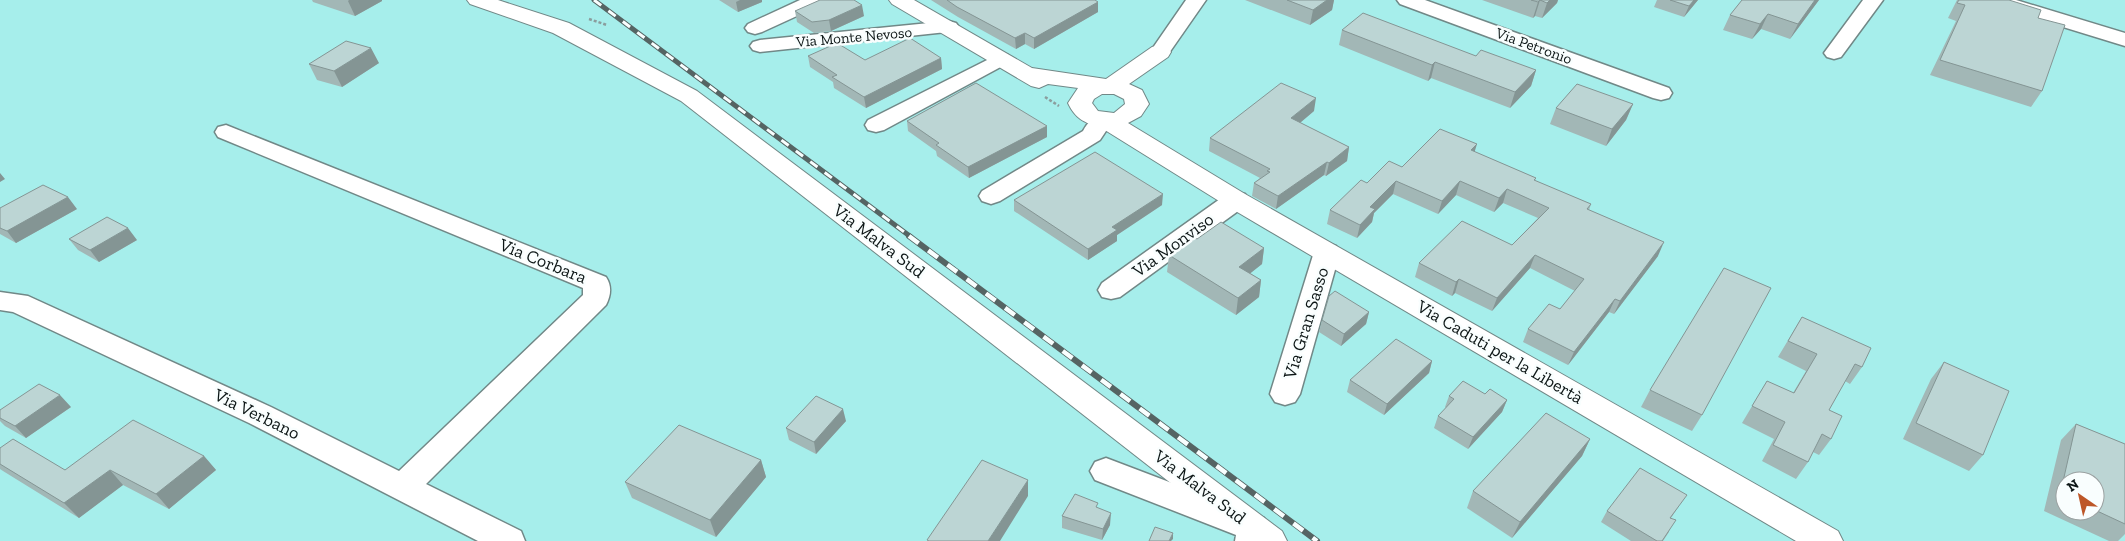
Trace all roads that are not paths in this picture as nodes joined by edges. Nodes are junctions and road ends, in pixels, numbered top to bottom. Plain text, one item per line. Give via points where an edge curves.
1 (477, 0) edge
2 (816, 0) edge
3 (899, 0) edge
4 (1196, 0) edge
5 (1407, 0) edge
6 (1873, 0) edge
7 (1995, 0) edge
8 (948, 27) junction
9 (757, 37) joint
10 (2125, 40) edge
11 (1160, 52) junction
12 (1834, 53) dead end
13 (1000, 60) junction
14 (1022, 73) junction
15 (1107, 87) junction
16 (1661, 93) dead end
17 (1136, 100) junction
18 (1080, 103) junction
19 (1106, 120) junction
20 (876, 125) dead end
21 (226, 132) dead end
22 (1175, 162) junction
23 (991, 196) dead end
24 (1236, 200) junction
25 (1327, 252) junction
26 (1111, 290) dead end
27 (0, 302) edge
28 (1285, 394) dead end
29 (1106, 471) dead end
30 (403, 487) junction
31 (1258, 537) edge
32 (509, 541) edge
33 (1826, 541) edge

1 - 31 street, Via Malva Sud via 561,28 689,96
2 - 9 street
3 - 8 street
4 - 11 street
5 - 16 street, Via Petronio
6 - 12 street
7 - 10 street
8 - 9 street, Via Monte Nevoso
8 - 13 street
11 - 15 street
11 - 17 street
13 - 14 street
13 - 20 street
14 - 15 street
14 - 18 street, Via Caduti per la Libertà
15 - 17 street via 1128,91
15 - 18 street via 1086,92
17 - 19 street via 1131,114
17 - 22 street via 1151,132
18 - 19 street, Via Caduti per la Libertà via 1085,112
19 - 22 street, Via Caduti per la Libertà
19 - 23 street via 1096,127 1092,135
21 - 30 street, Via Corbara via 597,283 596,298
22 - 24 street, Via Caduti per la Libertà
24 - 25 street, Via Caduti per la Libertà
24 - 26 street, Via Monviso
25 - 28 street, Via Gran Sasso
25 - 33 street, Via Caduti per la Libertà
27 - 30 street, Via Verbano via 18,303 260,415
29 - 31 street, Via Malva Sud
30 - 32 street, Via Verbano

